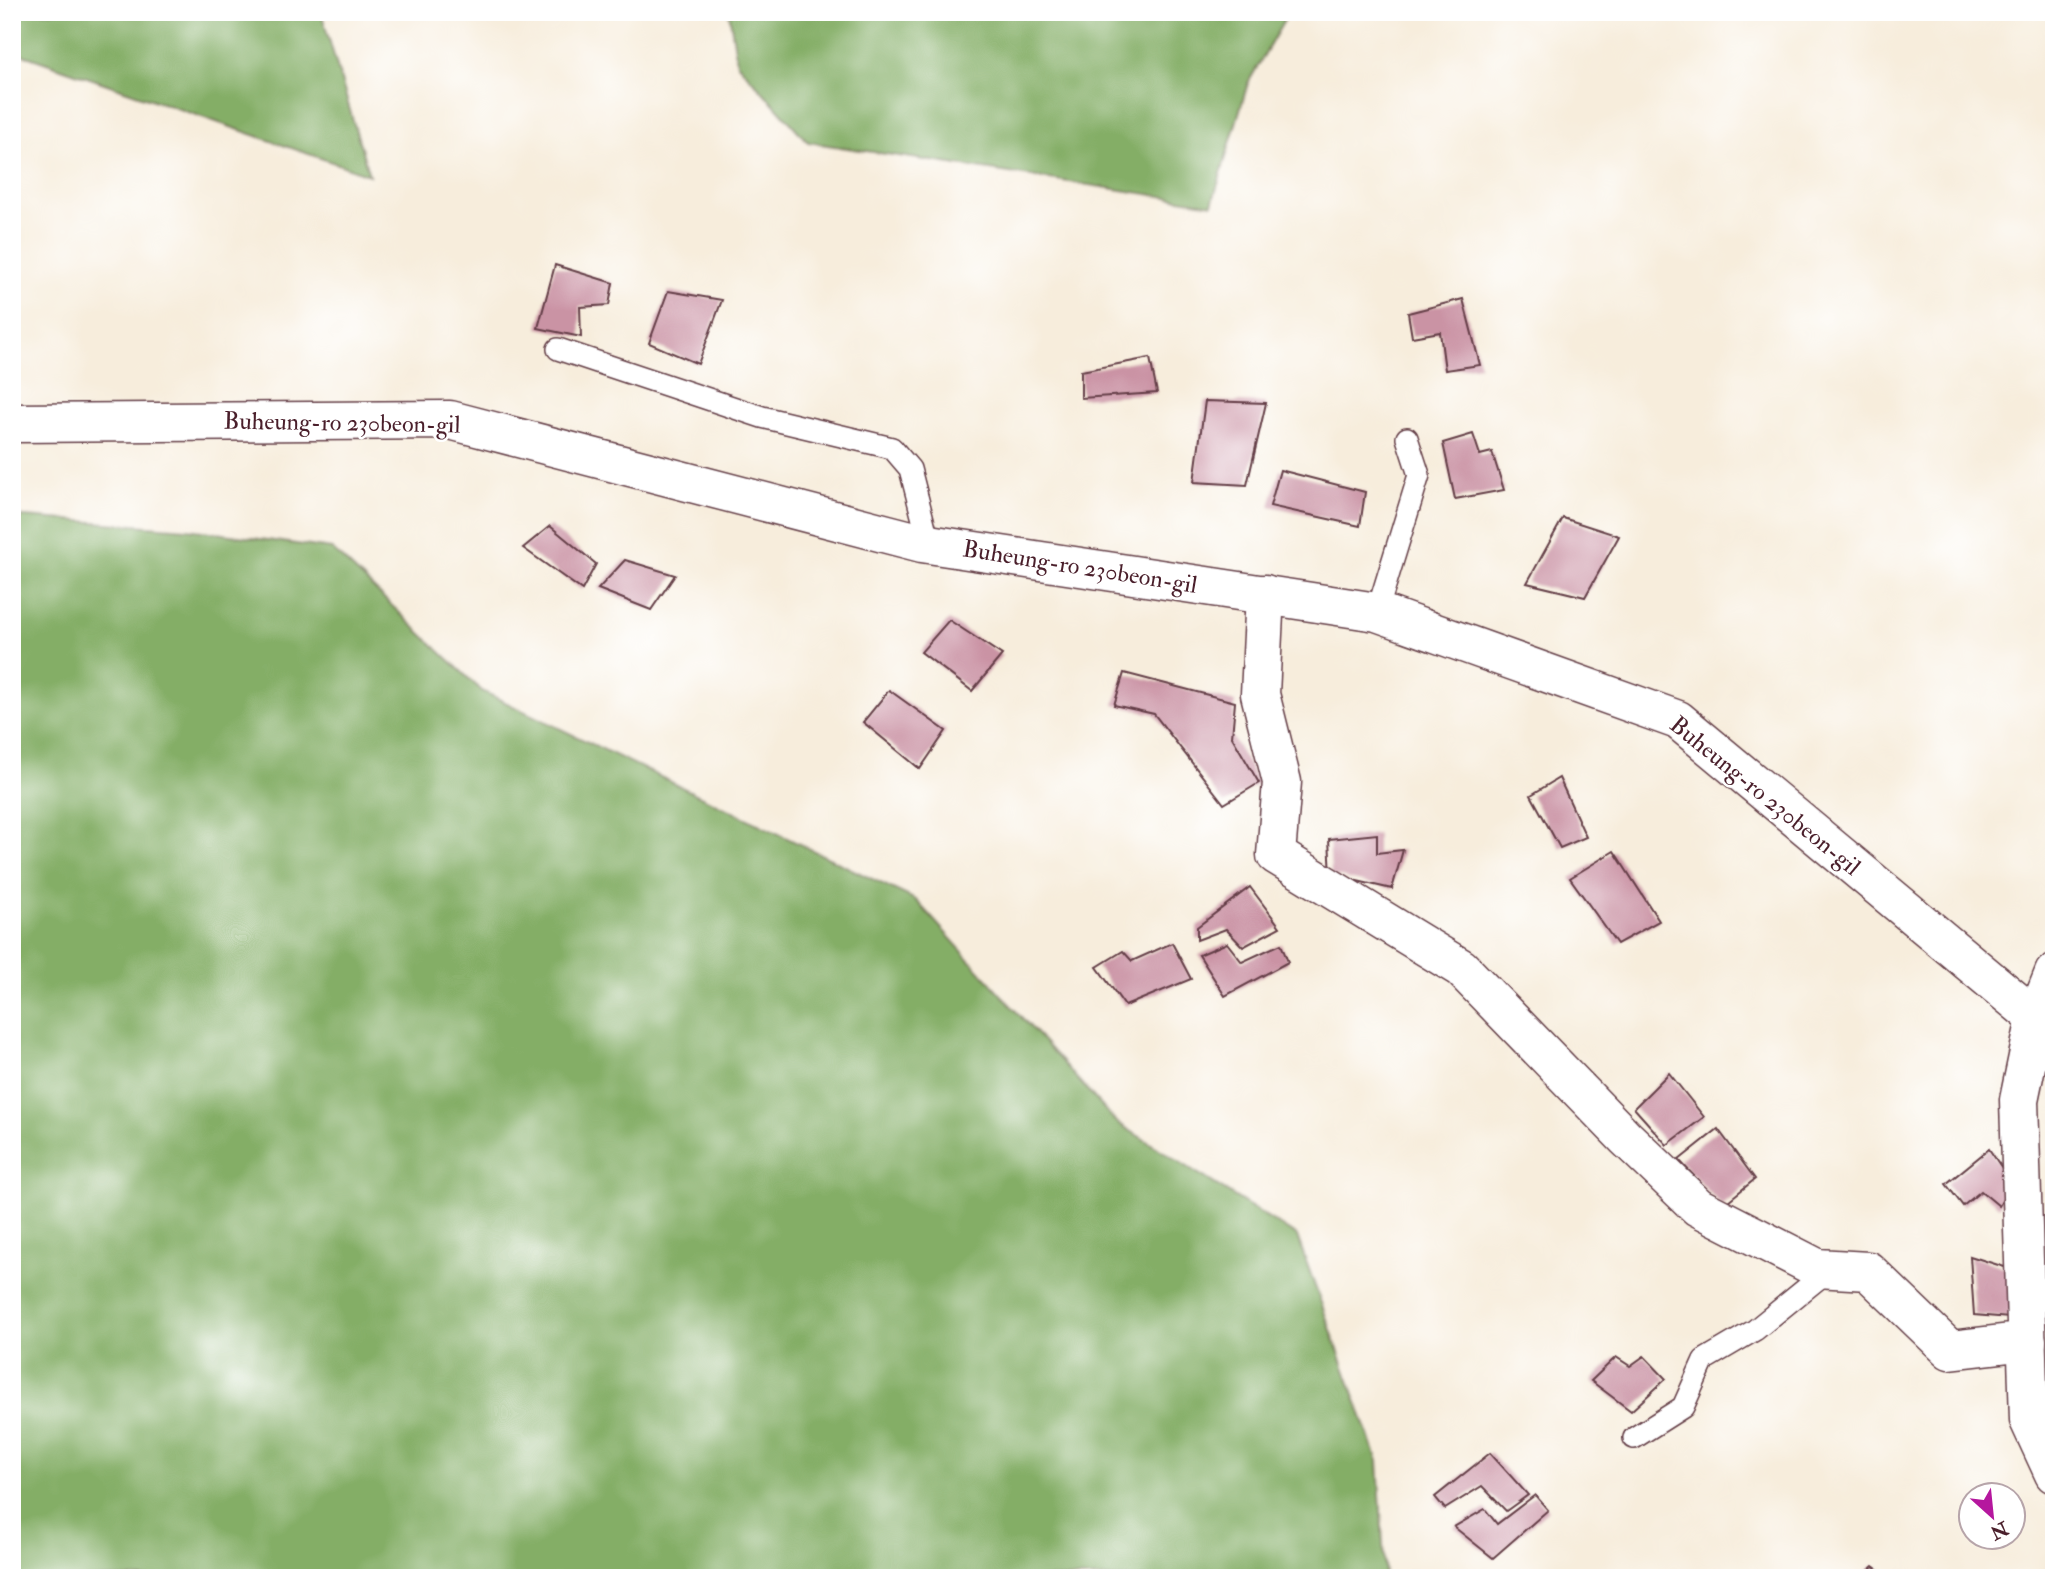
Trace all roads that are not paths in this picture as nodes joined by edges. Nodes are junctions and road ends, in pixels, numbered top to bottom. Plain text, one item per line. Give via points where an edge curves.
1 (558, 349) dead end
2 (12, 423) edge
3 (1407, 438) dead end
4 (929, 544) junction
5 (1265, 594) junction
6 (1377, 611) junction
7 (2054, 974) edge
8 (2036, 1018) junction
9 (1830, 1269) junction
10 (2027, 1341) junction
11 (1634, 1438) dead end
12 (2054, 1474) edge

1 - 4 lane via 762,417 892,448 911,469
2 - 4 street, Buheung-ro 230beon-gil via 450,419
3 - 6 lane via 1419,475
4 - 5 street, Buheung-ro 230beon-gil
5 - 6 street, Buheung-ro 230beon-gil
5 - 9 street via 1260,694 1282,782 1276,855 1461,968 1698,1206 1816,1268
6 - 8 street, Buheung-ro 230beon-gil via 1678,720
7 - 8 street
8 - 10 street via 2020,1100
9 - 10 street via 1868,1271 1950,1350
9 - 11 lane via 1755,1330 1704,1360 1683,1406
10 - 12 street via 2029,1420

